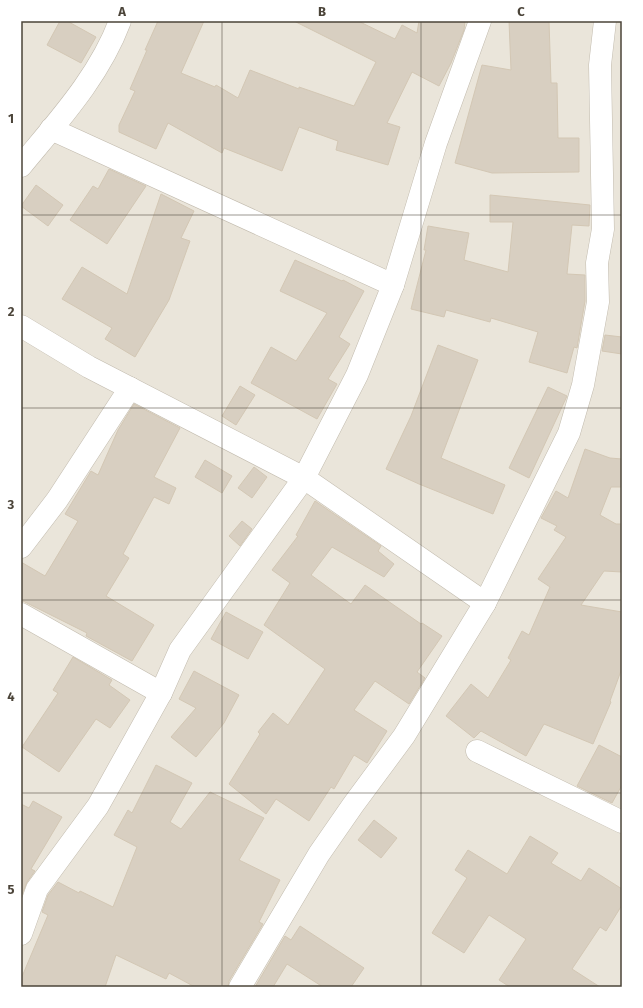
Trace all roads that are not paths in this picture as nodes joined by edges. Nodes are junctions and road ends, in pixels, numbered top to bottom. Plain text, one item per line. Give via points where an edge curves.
1 (120, 21) edge
2 (480, 21) edge
3 (605, 21) edge
4 (52, 129) junction
5 (21, 166) edge
6 (393, 285) junction
7 (21, 326) edge
8 (130, 388) junction
9 (304, 478) junction
10 (21, 547) edge
11 (485, 603) junction
12 (21, 614) edge
13 (161, 693) junction
14 (477, 750) dead end
15 (622, 822) edge
16 (21, 934) edge
17 (240, 987) edge

1 - 4 street via 113,41 93,76
2 - 6 street via 436,143
3 - 11 street via 600,65 603,229 597,263 598,302 583,385 569,433
4 - 5 street
4 - 6 street
6 - 9 street via 357,375
7 - 8 street via 89,367
8 - 9 street
8 - 10 street via 57,500
9 - 11 street
9 - 13 street via 180,650
11 - 17 street via 404,736 319,854
12 - 13 street
13 - 16 street via 98,806 37,889
14 - 15 street

